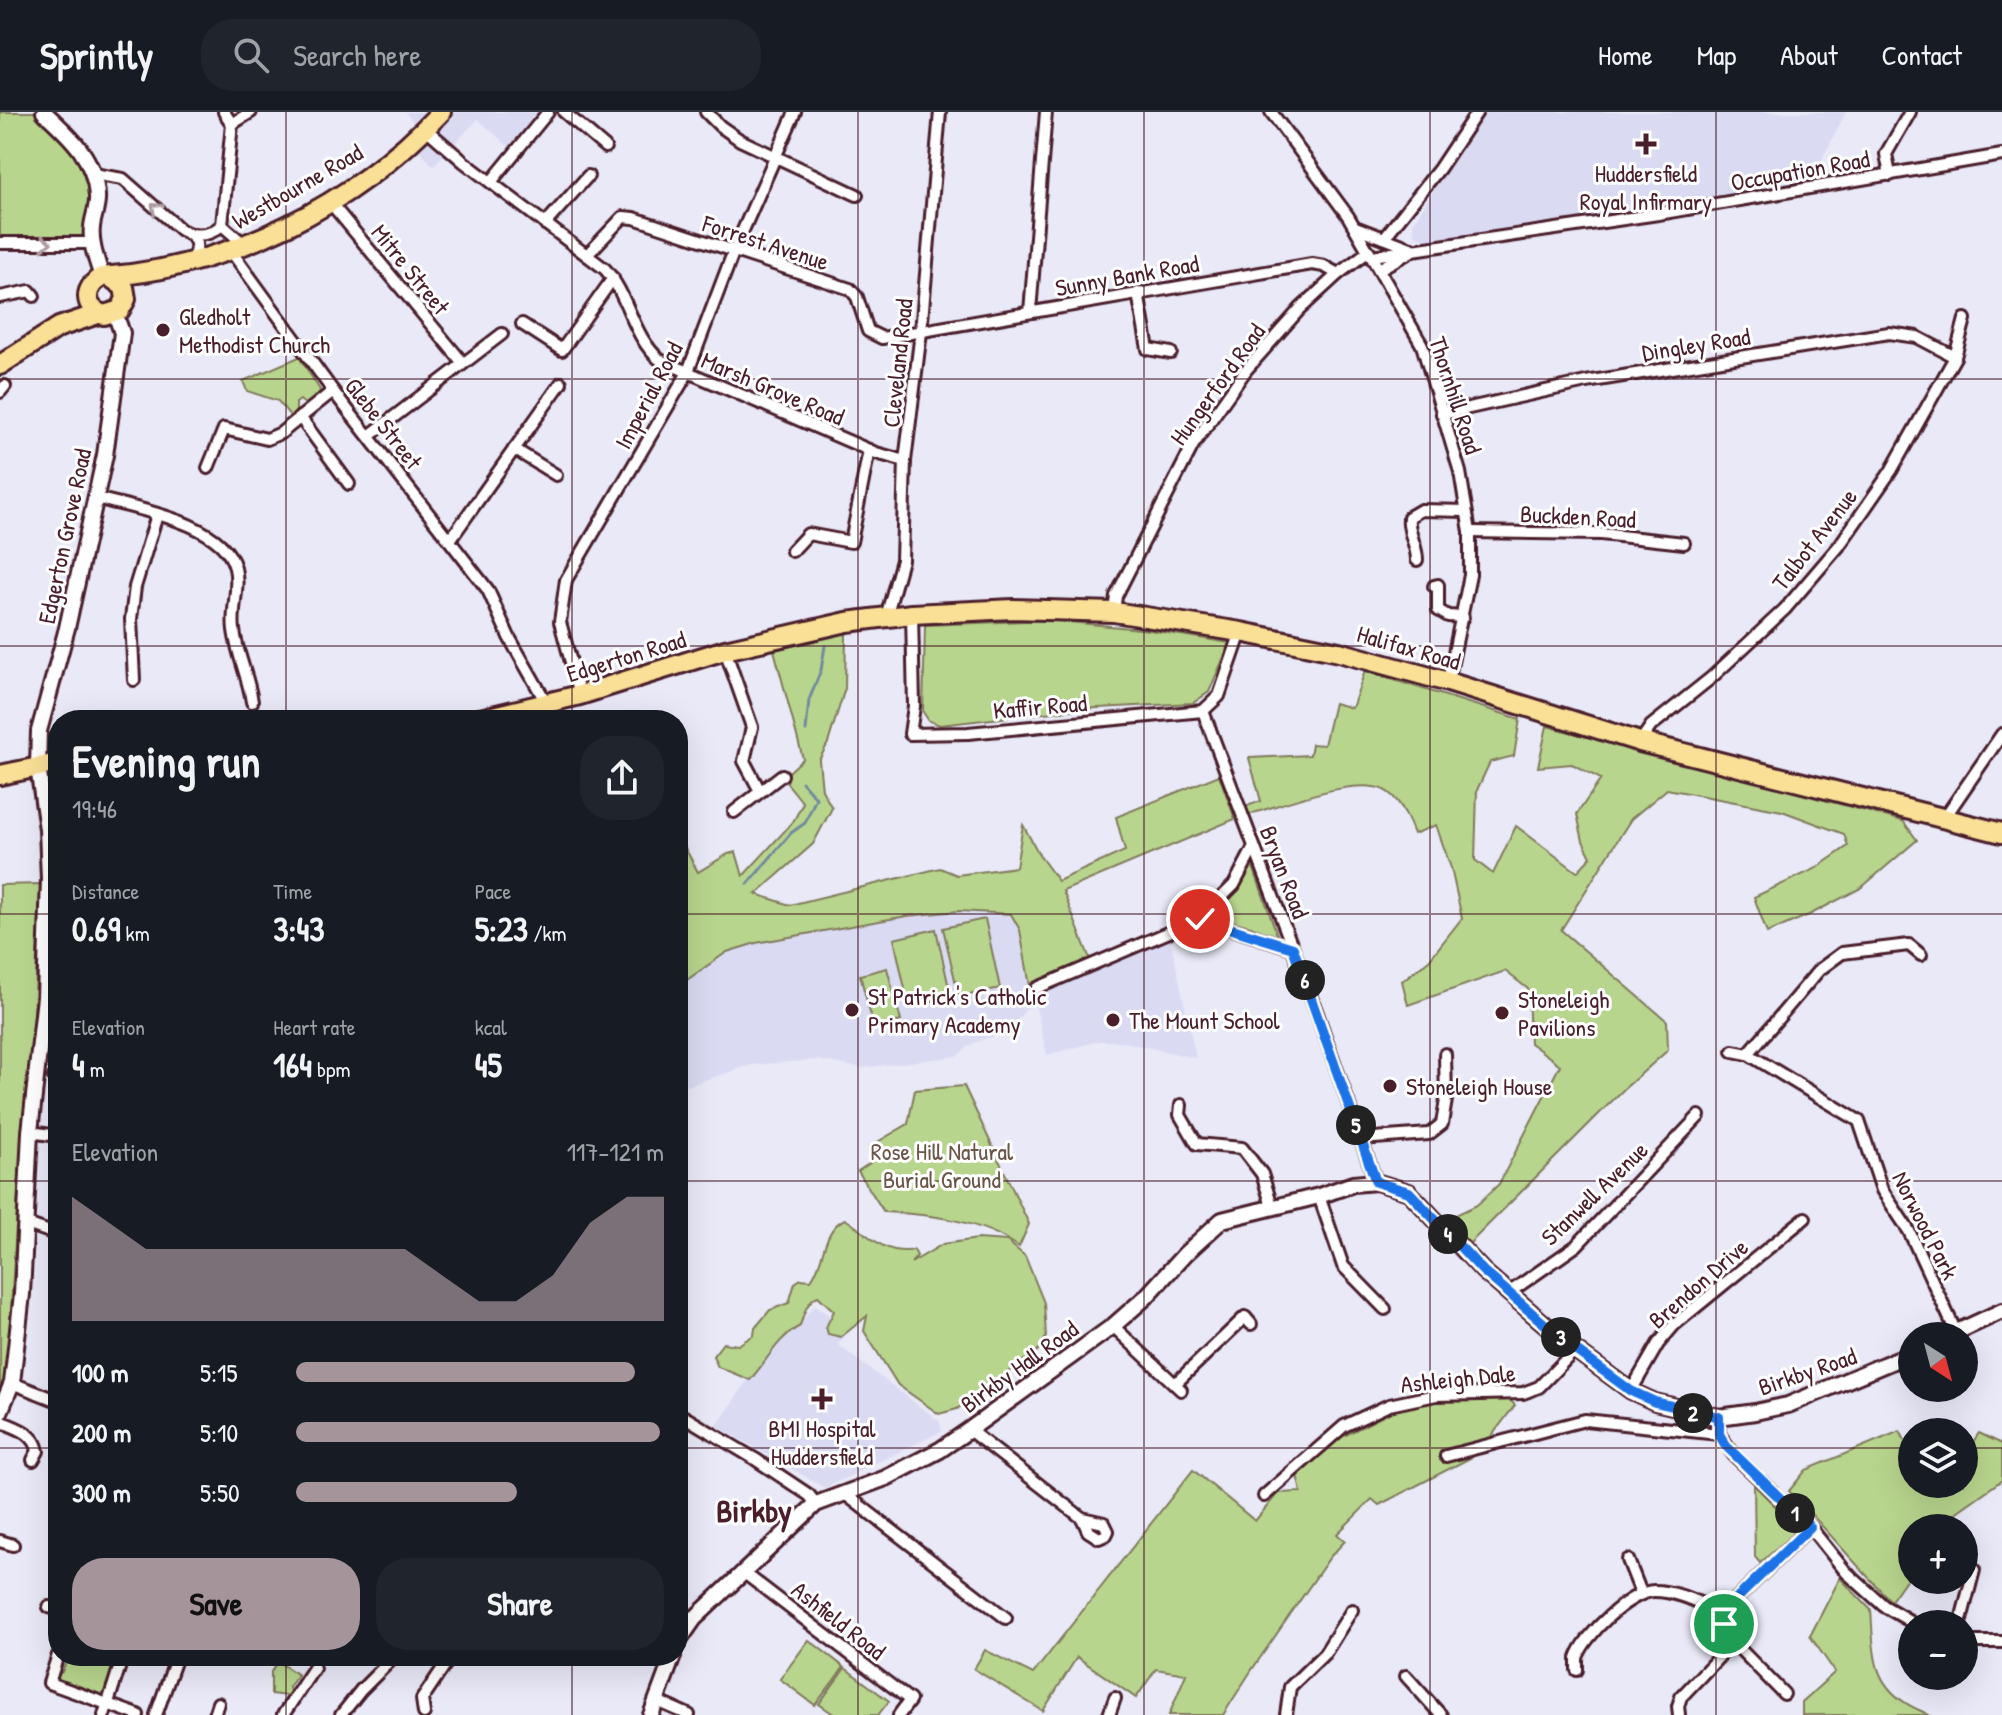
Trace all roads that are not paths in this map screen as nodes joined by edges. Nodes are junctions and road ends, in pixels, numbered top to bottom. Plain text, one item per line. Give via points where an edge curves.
1 (44, 112) edge
2 (224, 112) edge
3 (251, 112) edge
4 (548, 112) edge
5 (564, 112) edge
6 (706, 112) edge
7 (795, 112) edge
8 (940, 112) edge
9 (1046, 112) edge
10 (1271, 112) edge
11 (1477, 112) edge
12 (1910, 112) edge
13 (431, 118) edge
14 (232, 124) junction
15 (605, 147) dead end
16 (775, 155) junction
17 (2002, 155) edge
18 (93, 174) junction
19 (1890, 175) junction
20 (588, 176) dead end
21 (491, 182) junction
22 (857, 195) dead end
23 (329, 201) junction
24 (545, 224) junction
25 (222, 225) junction
26 (1355, 227) junction
27 (192, 234) junction
28 (1384, 238) junction
29 (0, 243) edge
30 (92, 243) junction
31 (238, 248) junction
32 (1415, 249) junction
33 (733, 253) junction
34 (1371, 254) junction
35 (587, 255) junction
36 (192, 261) junction
37 (1379, 269) junction
38 (161, 270) junction
39 (1338, 274) junction
40 (106, 277) junction
41 (613, 278) junction
42 (1138, 293) junction
43 (0, 296) edge
44 (34, 296) dead end
45 (87, 296) junction
46 (113, 309) junction
47 (1030, 312) junction
48 (1965, 319) dead end
49 (522, 324) dead end
50 (59, 327) junction
51 (921, 332) junction
52 (502, 334) dead end
53 (1171, 353) dead end
54 (1955, 357) junction
55 (463, 363) junction
56 (0, 365) edge
57 (687, 374) junction
58 (561, 383) dead end
59 (333, 391) junction
60 (1442, 414) junction
61 (300, 417) junction
62 (369, 436) junction
63 (514, 449) junction
64 (869, 450) junction
65 (905, 461) junction
66 (208, 468) dead end
67 (556, 475) dead end
68 (349, 484) dead end
69 (96, 498) junction
70 (1466, 511) junction
71 (157, 515) junction
72 (1470, 532) junction
73 (450, 540) junction
74 (1684, 543) dead end
75 (792, 551) dead end
76 (1417, 560) dead end
77 (1434, 586) dead end
78 (1114, 612) junction
79 (912, 614) junction
80 (886, 617) junction
81 (1463, 617) junction
82 (1241, 632) junction
83 (789, 636) joint
84 (725, 650) junction
85 (134, 680) dead end
86 (1448, 682) junction
87 (580, 695) junction
88 (252, 702) dead end
89 (547, 704) junction
90 (520, 710) edge
91 (1203, 711) junction
92 (2002, 734) edge
93 (1640, 742) junction
94 (48, 765) edge
95 (38, 767) junction
96 (0, 775) edge
97 (782, 775) dead end
98 (760, 791) junction
99 (734, 812) dead end
100 (1945, 817) junction
101 (2002, 833) edge
102 (1254, 847) junction
103 (48, 854) edge
104 (1200, 919) junction
105 (1293, 948) junction
106 (1921, 955) dead end
107 (1037, 988) dead end
108 (48, 1022) edge
109 (1733, 1051) dead end
110 (1445, 1054) dead end
111 (1748, 1054) junction
112 (1177, 1111) dead end
113 (1699, 1116) dead end
114 (30, 1132) junction
115 (48, 1135) edge
116 (1360, 1139) junction
117 (1376, 1182) junction
118 (1409, 1192) joint
119 (1319, 1196) junction
120 (1272, 1206) junction
121 (1805, 1218) dead end
122 (27, 1224) junction
123 (48, 1231) edge
124 (1510, 1292) junction
125 (1385, 1309) dead end
126 (2002, 1311) edge
127 (1245, 1317) dead end
128 (1947, 1322) edge
129 (1978, 1322) edge
130 (1113, 1326) junction
131 (1575, 1350) junction
132 (1898, 1359) edge
133 (12, 1383) junction
134 (1631, 1391) junction
135 (48, 1397) edge
136 (0, 1412) edge
137 (1719, 1417) junction
138 (688, 1419) edge
139 (0, 1421) edge
140 (969, 1430) junction
141 (1719, 1434) junction
142 (1446, 1456) dead end
143 (33, 1460) dead end
144 (845, 1494) junction
145 (1264, 1496) dead end
146 (816, 1504) junction
147 (1082, 1518) dead end
148 (1810, 1527) junction
149 (0, 1541) edge
150 (13, 1545) dead end
151 (1628, 1560) dead end
152 (743, 1572) junction
153 (1641, 1593) junction
154 (1352, 1610) dead end
155 (1725, 1614) junction
156 (1898, 1614) edge
157 (688, 1616) edge
158 (1006, 1618) dead end
159 (694, 1619) junction
160 (688, 1628) edge
161 (1733, 1642) junction
162 (1978, 1643) edge
163 (2001, 1645) edge
164 (54, 1666) edge
165 (120, 1666) edge
166 (173, 1666) edge
167 (385, 1666) edge
168 (444, 1666) edge
169 (669, 1666) edge
170 (314, 1668) dead end
171 (1577, 1670) dead end
172 (1406, 1676) dead end
173 (1784, 1694) dead end
174 (1115, 1698) dead end
175 (218, 1703) dead end
176 (654, 1708) edge
177 (106, 1709) edge
178 (424, 1713) dead end
179 (138, 1715) edge
180 (156, 1715) edge
181 (214, 1715) edge
182 (283, 1715) edge
183 (341, 1715) edge
184 (689, 1715) edge
185 (899, 1715) edge
186 (1109, 1715) edge
187 (1286, 1715) edge
188 (1441, 1715) edge
189 (1679, 1715) edge

1 - 18 street via 72,137
2 - 14 street
3 - 14 street
4 - 21 street
5 - 15 street
6 - 16 street via 740,140
7 - 16 street, Imperial Road
8 - 51 street, Cleveland Road
9 - 47 street
10 - 26 street, Thornhill Road
11 - 28 street
12 - 19 street via 1886,154
13 - 21 street, Marsh Grove Road
13 - 23 highway, Westbourne Road via 379,167
14 - 25 street
16 - 22 street
16 - 33 street, Imperial Road
17 - 19 street, Occupation Road
27 -> 18 street via 123,179
18 - 30 street via 97,196
19 - 32 street, Occupation Road
20 - 24 street
21 - 24 street, Marsh Grove Road
23 - 31 highway, Westbourne Road
23 - 55 street, Mitre Street
24 - 35 street, Marsh Grove Road
25 - 27 street via 201,236
25 - 31 street, Glebe Street
26 - 28 street, Occupation Road
26 - 34 street, Thornhill Road
27 - 36 street via 197,252
28 - 32 street, Occupation Road
29 -> 30 street
30 - 40 street
31 - 36 highway, Westbourne Road
31 - 59 street, Glebe Street
32 - 34 street, Occupation Road
32 - 37 street, Occupation Road
33 - 35 street, Forrest Avenue via 623,217
33 - 51 street, Forrest Avenue via 850,289 868,331 882,338
33 - 57 street, Imperial Road
34 - 37 street, Thornhill Road
34 - 39 street, Hungerford Road
35 - 41 street, Marsh Grove Road
36 - 38 highway, Westbourne Road
37 - 60 street, Thornhill Road via 1422,345
38 - 40 highway, Westbourne Road
38 - 46 highway, Westbourne Road
39 - 42 street, Sunny Bank Road via 1312,264
39 - 78 street, Hungerford Road via 1246,370 1193,445 1116,596
40 - 45 highway via 91,284
40 - 46 highway via 124,287
41 - 49 street via 562,350
41 - 57 street, Marsh Grove Road via 644,344
42 - 47 street, Sunny Bank Road
42 - 53 street via 1148,349
43 - 44 street via 30,291
45 - 46 highway via 90,306
45 - 50 highway
46 - 50 highway
46 - 69 street, Edgerton Grove Road via 122,333 120,360
47 - 51 street, Sunny Bank Road
48 - 54 street, Talbot Avenue
50 - 56 highway
51 - 65 street, Cleveland Road
52 - 55 street
54 - 60 street, Dingley Road via 1917,337 1889,333 1586,382
54 - 93 street, Talbot Avenue via 1891,471 1839,546 1785,609 1651,726
55 - 62 street
57 - 64 street, Marsh Grove Road
57 - 87 street, Imperial Road via 566,580 560,622
58 - 63 street
59 - 61 street
59 - 62 street, Glebe Street
60 - 70 street, Thornhill Road
61 - 66 street via 267,439 224,429
61 - 68 street
62 - 73 street, Glebe Street
63 - 67 street
63 - 73 street
64 - 65 street, Marsh Grove Road
64 - 75 street via 851,542 808,534
65 - 80 street, Cleveland Road via 902,560
69 - 71 street
69 - 95 street, Edgerton Grove Road via 39,731
70 - 72 street, Thornhill Road
70 - 76 street via 1421,510 1409,517
71 - 85 street via 135,587
71 - 88 street via 209,536 235,564 234,632
72 - 74 street, Buckden Road via 1601,534
72 - 81 street, Thornhill Road
73 - 89 street, Glebe Street via 488,590
77 - 81 street via 1438,585 1438,610
78 - 79 highway, Halifax Road
78 - 82 highway, Halifax Road
79 - 80 highway, Halifax Road
79 - 91 street, Kaffir Road via 910,734
80 - 83 highway, Halifax Road
81 - 86 street, Thornhill Road
82 - 86 highway, Halifax Road
82 - 91 street via 1219,696
83 - 84 highway, Edgerton Road
84 - 87 highway, Edgerton Road
84 - 98 street via 752,727 744,761
86 - 93 highway, Halifax Road
87 - 89 highway, Edgerton Road
89 - 90 highway, Edgerton Road
91 - 102 street, Bryan Road
92 - 100 street
93 - 100 highway, Halifax Road
94 - 95 highway
95 - 96 highway
95 - 103 street, Edgerton Grove Road
97 - 98 street
98 - 99 street
100 - 101 highway, Halifax Road
102 - 104 street via 1234,885
102 - 105 street, Bryan Road
104 - 105 street
104 - 107 street
105 - 116 street, Bryan Road
106 - 111 street via 1909,945 1842,953 1819,970
108 - 114 street, Edgerton Grove Road
109 - 111 street, Norwood Park
110 - 116 street via 1442,1124 1429,1134
111 - 128 street, Norwood Park via 1859,1121 1882,1190 1909,1231
112 - 120 street via 1197,1144 1242,1148 1262,1174
113 - 124 street, Stanwell Avenue via 1576,1246
114 - 115 street
114 - 122 street, Edgerton Grove Road
116 - 117 street, Bryan Road
117 - 118 street, Birkby Hall Road
117 - 119 street, Birkby Hall Road
118 - 124 street, Birkby Road via 1483,1271
119 - 120 street, Birkby Hall Road
119 - 125 street via 1343,1266
120 - 130 street, Birkby Hall Road via 1222,1220
121 - 134 street, Brendon Drive via 1674,1325
122 - 123 street
122 - 133 street, Edgerton Grove Road
124 - 131 street, Birkby Road
126 - 129 street
127 - 130 street via 1178,1387
130 - 140 street, Birkby Hall Road
131 - 134 street, Birkby Road
131 - 145 street, Ashleigh Dale via 1539,1387 1523,1393 1436,1395 1389,1405 1344,1426
132 - 137 street, Birkby Road via 1788,1405
133 - 135 street
133 - 136 street, Edgerton Grove Road
134 - 137 street, Birkby Road
137 - 141 street
138 - 146 street
139 - 143 street via 36,1441
140 - 144 street, Birkby Hall Road via 886,1478
140 - 147 street
141 - 142 street via 1585,1420
141 - 148 street
144 - 146 street, Birkby Hall Road
144 - 158 street
146 - 152 street, Birkby Hall Road
148 - 155 street
148 - 156 street via 1846,1572
149 - 150 street
151 - 153 street
152 - 159 street, Birkby Hall Road
152 - 185 street, Ashfield Road via 910,1700
153 - 155 street via 1680,1595
153 - 171 street via 1593,1633 1577,1658
154 - 187 street via 1325,1653 1290,1687
155 - 161 street
157 - 159 street
159 - 160 street, Birkby Hall Road
161 - 173 street
161 - 189 street via 1681,1697
162 - 163 street
164 - 177 street via 49,1683
165 - 177 street
166 - 180 street
167 - 183 street
168 - 178 street via 422,1699
169 - 176 street
170 - 182 street
172 - 188 street
174 - 186 street
175 - 181 street
176 - 184 street
177 - 179 street

